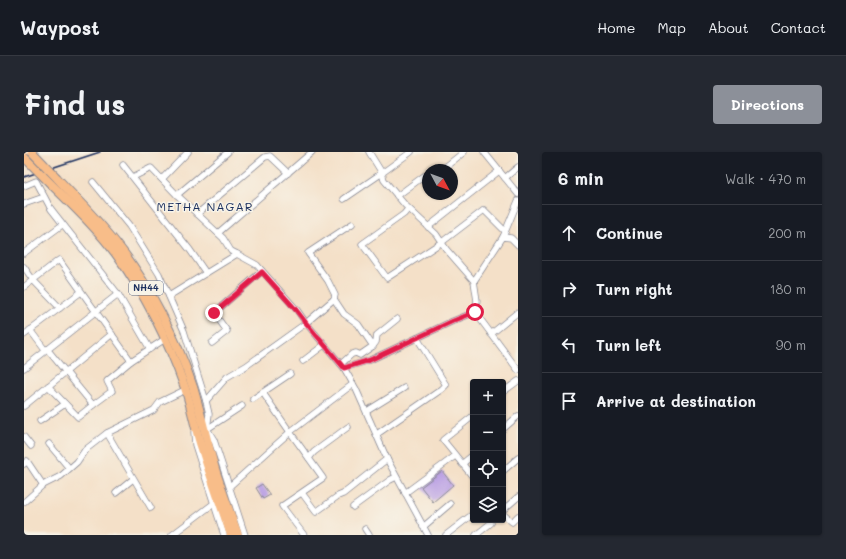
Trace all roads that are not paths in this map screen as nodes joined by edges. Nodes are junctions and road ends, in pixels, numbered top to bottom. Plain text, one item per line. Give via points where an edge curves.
1 (32, 152) edge
2 (188, 152) edge
3 (228, 152) edge
4 (312, 152) edge
5 (369, 152) edge
6 (411, 152) edge
7 (464, 152) edge
8 (485, 152) edge
9 (24, 157) edge
10 (449, 164) edge
11 (123, 165) dead end
12 (518, 167) edge
13 (499, 171) junction
14 (288, 173) junction
15 (382, 173) junction
16 (133, 177) junction
17 (422, 177) edge
18 (505, 178) junction
19 (162, 180) junction
20 (93, 182) dead end
21 (24, 186) edge
22 (518, 194) edge
23 (177, 196) junction
24 (397, 196) junction
25 (44, 197) junction
26 (344, 199) dead end
27 (518, 201) edge
28 (24, 204) edge
29 (408, 209) junction
30 (197, 214) junction
31 (352, 224) dead end
32 (62, 225) junction
33 (428, 227) junction
34 (218, 233) junction
35 (504, 234) junction
36 (442, 242) junction
37 (518, 245) edge
38 (24, 253) edge
39 (237, 254) junction
40 (24, 267) edge
41 (262, 272) junction
42 (206, 274) junction
43 (33, 280) junction
44 (474, 281) junction
45 (24, 286) edge
46 (81, 292) junction
47 (118, 294) junction
48 (169, 296) junction
49 (334, 299) junction
50 (60, 308) junction
51 (96, 312) junction
52 (475, 312) junction
53 (518, 312) edge
54 (397, 319) dead end
55 (306, 323) junction
56 (30, 330) junction
57 (112, 334) junction
58 (492, 334) junction
59 (24, 335) edge
60 (417, 338) junction
61 (165, 339) junction
62 (212, 342) dead end
63 (324, 345) junction
64 (373, 346) junction
65 (150, 348) junction
66 (46, 350) junction
67 (131, 361) junction
68 (303, 361) dead end
69 (342, 366) junction
70 (24, 368) edge
71 (518, 370) edge
72 (66, 372) junction
73 (290, 374) dead end
74 (518, 381) edge
75 (353, 384) junction
76 (48, 386) junction
77 (404, 388) dead end
78 (185, 390) junction
79 (506, 390) edge
80 (263, 393) junction
81 (253, 399) dead end
82 (206, 401) junction
83 (65, 404) junction
84 (93, 405) junction
85 (24, 406) edge
86 (242, 406) dead end
87 (367, 411) junction
88 (518, 416) edge
89 (197, 418) junction
90 (470, 418) edge
91 (40, 421) dead end
92 (506, 426) edge
93 (348, 427) dead end
94 (207, 429) junction
95 (290, 432) junction
96 (107, 433) junction
97 (377, 434) junction
98 (24, 437) edge
99 (49, 444) dead end
100 (32, 446) dead end
101 (205, 447) junction
102 (456, 456) junction
103 (470, 457) edge
104 (309, 458) junction
105 (518, 458) edge
106 (387, 459) junction
107 (24, 464) edge
108 (462, 464) junction
109 (69, 468) junction
110 (506, 468) edge
111 (470, 473) edge
112 (396, 477) junction
113 (133, 479) junction
114 (43, 485) junction
115 (230, 486) junction
116 (302, 492) junction
117 (116, 493) dead end
118 (405, 493) junction
119 (518, 497) edge
120 (25, 500) edge
121 (213, 504) junction
122 (450, 504) dead end
123 (353, 507) dead end
124 (506, 507) edge
125 (151, 508) dead end
126 (470, 516) edge
127 (518, 516) edge
128 (506, 517) edge
129 (490, 523) dead end
130 (423, 527) junction
131 (365, 528) dead end
132 (172, 535) edge
133 (224, 535) edge
134 (231, 535) edge
135 (238, 535) edge
136 (245, 535) edge
137 (304, 535) edge
138 (370, 535) edge
139 (428, 535) edge
140 (446, 535) edge
141 (476, 535) edge

1 - 89 highway, NH44, bridge via 106,230 140,277 172,336 193,387
2 - 19 street
3 - 23 street
4 - 14 street
5 - 15 street
6 - 15 street
7 - 10 street
8 - 13 street
9 - 61 highway, NH44, bridge via 101,234 134,281
11 - 16 street
12 - 18 street
13 - 18 street
13 - 33 street
14 - 30 street via 270,156 265,157
14 - 34 street
15 - 24 street via 384,180
15 - 26 street
16 - 19 street via 151,168
16 - 42 street
17 - 24 street
18 - 22 street
19 - 23 street
20 - 48 street via 129,226 159,274
21 - 25 street via 36,182
23 - 30 street
24 - 29 street
25 - 28 street
25 - 32 street
27 - 35 street
29 - 33 street
29 - 36 street via 362,244 387,278
30 - 34 street
31 - 49 street via 308,253 328,281 335,295
32 - 38 street
32 - 47 street
33 - 36 street
34 - 39 street via 231,251
35 - 36 street via 484,210
35 - 37 street
35 - 44 street
36 - 44 street
39 - 41 street via 256,265
39 - 42 street
40 - 43 street
41 - 55 street
41 - 62 street via 214,313 227,332
42 - 48 street
43 - 45 street
43 - 46 street via 59,260
43 - 50 street
44 - 52 street via 477,301
46 - 50 street
46 - 51 street
47 - 51 street
47 - 65 street
48 - 82 street via 184,331
49 - 55 street
49 - 64 street via 344,314 358,324
50 - 56 street
51 - 57 street
51 - 66 street
52 - 58 street
52 - 60 street
53 - 58 street
54 - 64 street via 377,335
55 - 63 street
55 - 82 street via 227,377
56 - 59 street
56 - 66 street
57 - 67 street
57 - 72 street
58 - 71 street
60 - 69 street via 370,360
60 - 97 street via 446,385
61 - 65 street
61 - 78 highway, NH44
63 - 68 street
63 - 69 street
64 - 69 street via 360,355 352,354
65 - 67 street
66 - 70 street
66 - 72 street
67 - 84 street via 107,381 112,391
69 - 75 street
72 - 76 street
72 - 84 street
73 - 80 street
74 - 79 street
75 - 87 street
75 - 95 street
76 - 83 street
76 - 85 street
77 - 87 street
78 - 89 highway, NH44
78 - 96 street via 160,402 154,410
80 - 81 street
80 - 95 street
82 - 94 street via 210,414
83 - 84 street via 78,418
83 - 91 street
86 - 94 street
87 - 97 street
88 - 92 street
89 - 94 street
89 - 101 highway, NH44
89 - 121 street via 195,445
90 - 102 street via 443,440
93 - 104 street
94 - 115 street via 214,440
95 - 104 street
95 - 115 street
96 - 109 street via 85,450
96 - 113 street
97 - 106 street
98 - 100 street
99 - 109 street
101 - 134 highway, NH44
101 - 135 highway, NH44
102 - 108 street
102 - 118 street
103 - 108 street
104 - 116 street via 323,478
105 - 110 street
106 - 112 street
106 - 116 street via 316,512
107 - 114 street via 28,461
108 - 111 street
109 - 114 street via 61,476
112 - 118 street
112 - 123 street
113 - 117 street
113 - 125 street
114 - 120 street
115 - 136 street
116 - 137 street via 282,506
118 - 130 street
119 - 124 street
121 - 132 street
121 - 133 street
122 - 130 street
126 - 140 street
127 - 128 street via 512,522
129 - 141 street
130 - 139 street
131 - 138 street

